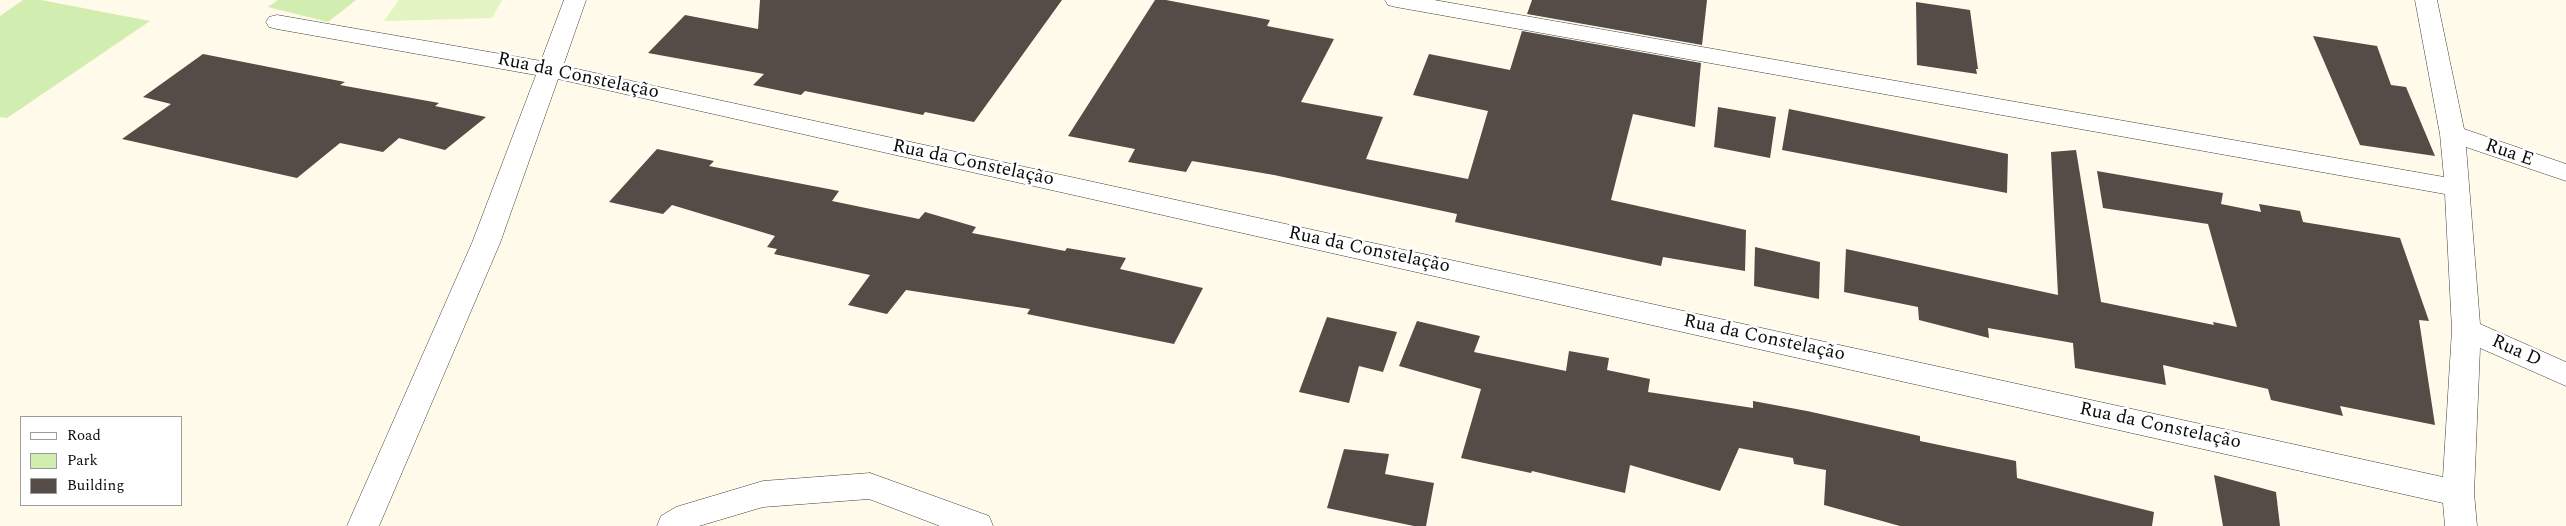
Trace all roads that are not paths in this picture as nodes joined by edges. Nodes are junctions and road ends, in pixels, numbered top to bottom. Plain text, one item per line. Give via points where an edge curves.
1 (575, 0) edge
2 (1396, 0) edge
3 (2426, 0) edge
4 (277, 22) dead end
5 (549, 70) junction
6 (2452, 134) junction
7 (2566, 174) edge
8 (2458, 188) junction
9 (2466, 330) junction
10 (2566, 375) edge
11 (2458, 493) junction
12 (363, 526) edge
13 (673, 526) edge
14 (976, 526) edge
15 (2462, 526) edge

1 - 5 street
2 - 8 street
3 - 6 street
4 - 5 street, Rua da Constelação
5 - 11 street, Rua da Constelação
5 - 12 street via 486,242
6 - 7 street, Rua E
6 - 8 street
8 - 9 street
9 - 10 street, Rua D
9 - 11 street
11 - 15 street
13 - 14 street via 688,516 763,494 870,486

